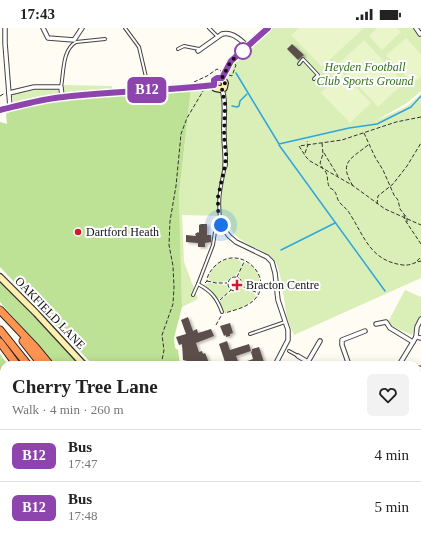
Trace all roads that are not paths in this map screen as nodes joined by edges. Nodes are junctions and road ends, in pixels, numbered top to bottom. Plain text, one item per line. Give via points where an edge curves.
1 (6, 28) edge
2 (43, 28) edge
3 (82, 28) edge
4 (125, 28) edge
5 (209, 28) edge
6 (268, 28) edge
7 (416, 28) edge
8 (421, 34) edge
9 (218, 37) junction
10 (105, 39) dead end
11 (248, 46) junction
12 (178, 49) dead end
13 (199, 50) joint
14 (300, 64) dead end
15 (222, 78) junction
16 (314, 79) dead end
17 (214, 85) junction
18 (61, 86) junction
19 (222, 89) junction
20 (149, 90) junction
21 (9, 93) junction
22 (62, 97) junction
23 (10, 107) junction
24 (0, 110) edge
25 (225, 166) joint
26 (221, 225) junction
27 (0, 277) edge
28 (199, 285) junction
29 (193, 295) dead end
30 (0, 311) edge
31 (222, 312) dead end
32 (421, 319) edge
33 (285, 322) junction
34 (376, 324) dead end
35 (0, 330) edge
36 (365, 331) dead end
37 (250, 334) dead end
38 (416, 337) junction
39 (421, 338) edge
40 (320, 341) dead end
41 (0, 342) edge
42 (413, 342) junction
43 (289, 351) dead end
44 (298, 356) joint
45 (14, 361) edge
46 (25, 361) edge
47 (39, 361) edge
48 (47, 361) edge
49 (80, 361) edge
50 (276, 361) edge
51 (304, 361) edge
52 (308, 361) edge
53 (348, 361) edge
54 (401, 361) edge

1 - 21 street
2 - 3 street via 48,38 74,40
4 - 20 lane via 139,47
5 - 9 lane
6 - 11 street
7 - 8 street
9 - 11 street via 226,33
9 - 13 street
10 - 18 lane via 72,44 65,59
11 - 15 street via 231,61
12 - 13 lane via 184,46
14 - 16 lane via 303,59 318,75
15 - 17 street via 216,79
15 - 19 street via 225,83
17 - 19 street
17 - 20 street via 178,90
18 - 21 street via 34,87
18 - 22 street
19 - 25 street via 225,104
20 - 22 street
21 - 23 street
22 - 23 street
23 - 24 street
25 - 26 lane via 218,197
26 - 28 lane via 215,231 213,245
26 - 33 street via 236,242 270,260 276,273 278,300
27 - 49 street, OAKFIELD LANE
28 - 29 lane
28 - 31 lane via 211,292
30 - 47 highway
30 - 48 highway
32 - 38 street
33 - 37 lane
33 - 50 street via 288,340
34 - 42 street via 386,322 390,328
35 - 46 highway
36 - 53 street via 342,340
38 - 39 street
38 - 42 street
40 - 52 street
41 - 45 highway
42 - 54 street
43 - 44 lane
44 - 51 street

